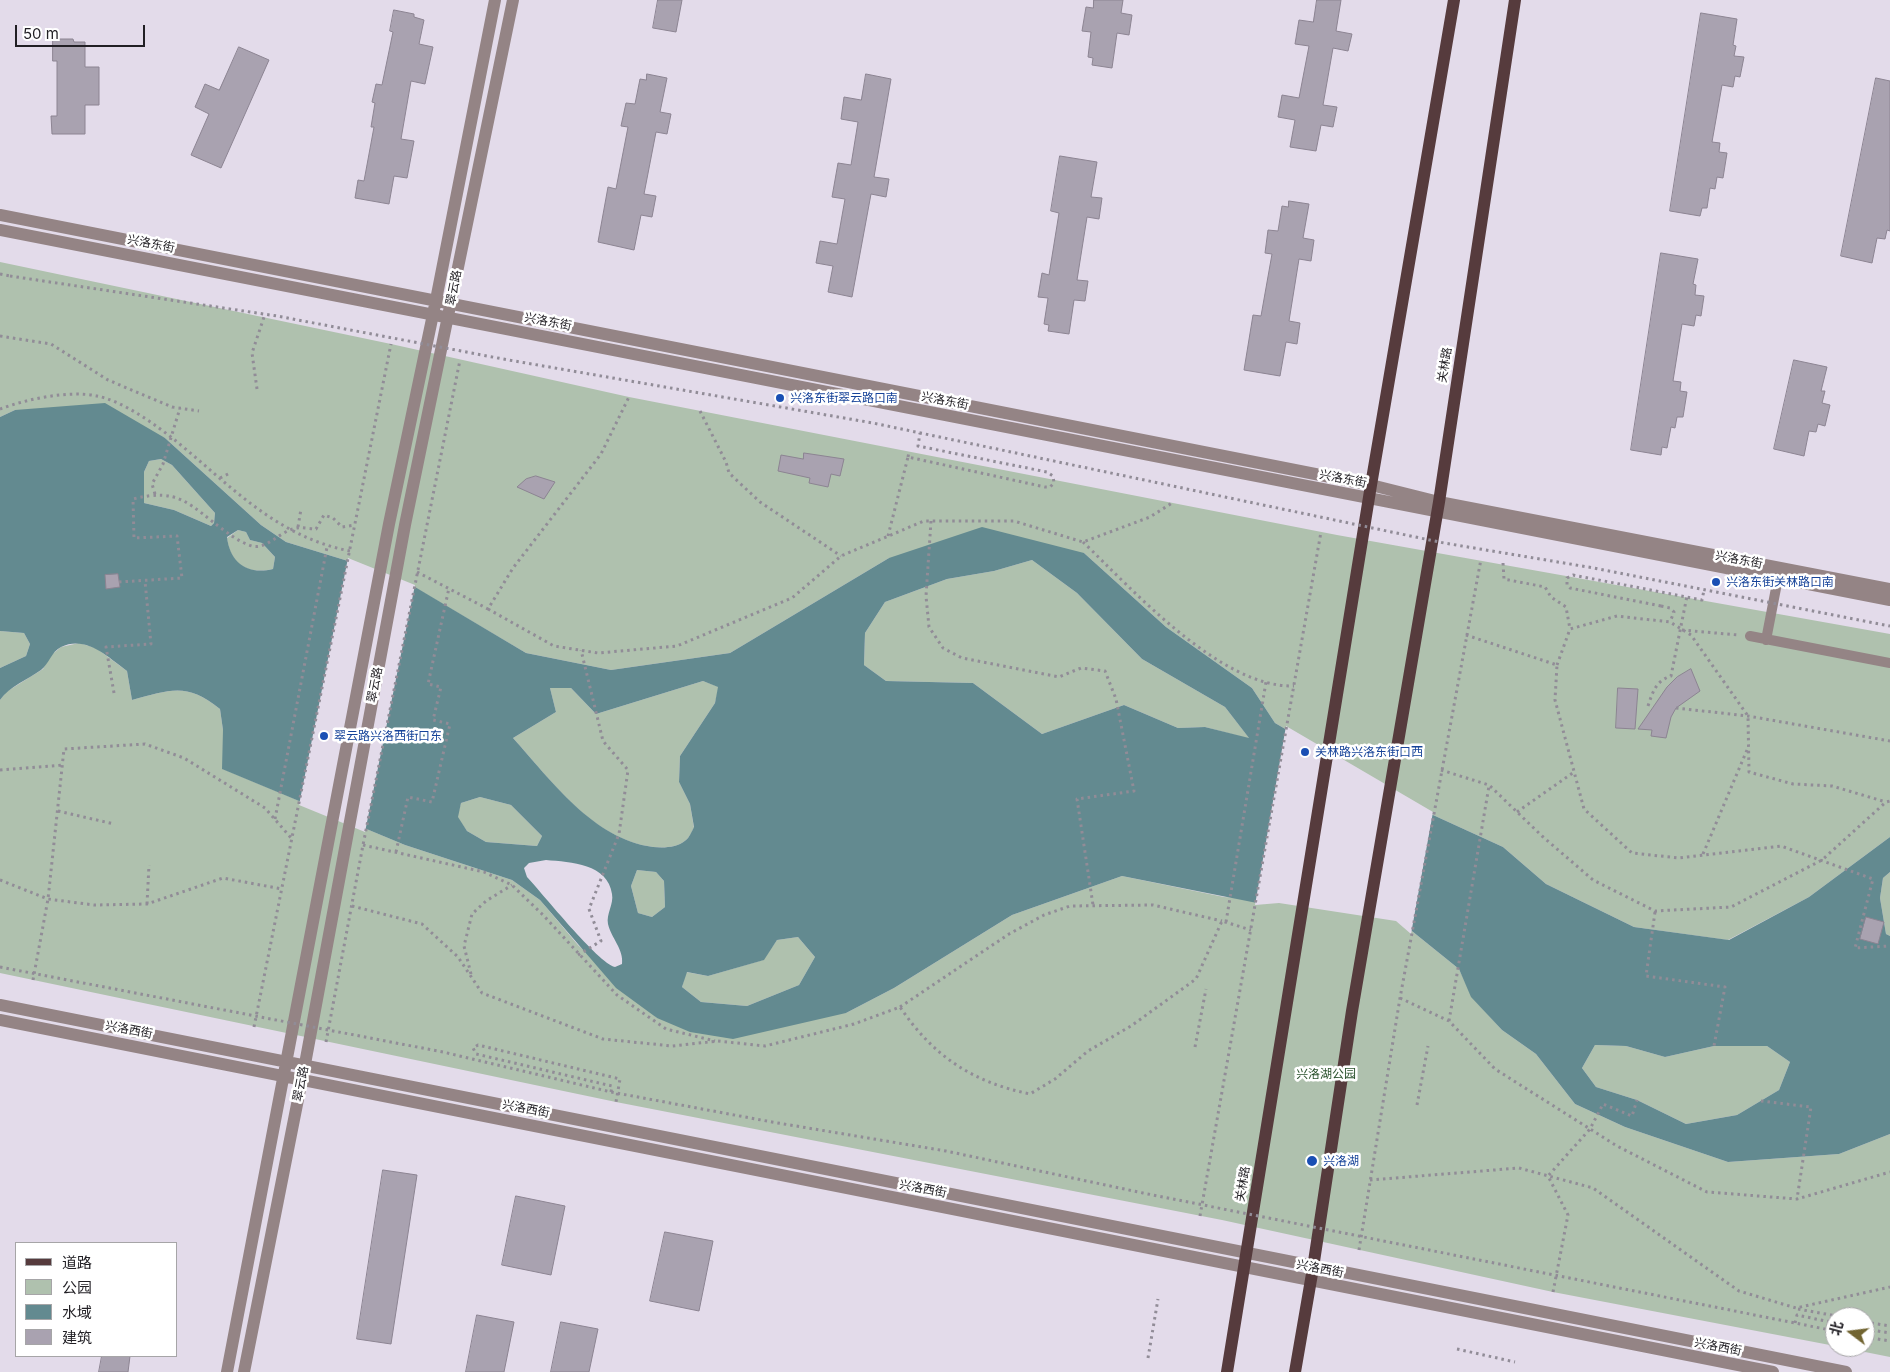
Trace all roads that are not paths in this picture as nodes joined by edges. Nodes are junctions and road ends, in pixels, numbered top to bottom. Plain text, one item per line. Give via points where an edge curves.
1 (495, 0) edge
2 (513, 0) edge
3 (1454, 0) edge
4 (1515, 0) edge
5 (0, 215) edge
6 (0, 230) edge
7 (436, 300) junction
8 (451, 303) junction
9 (433, 315) junction
10 (449, 318) junction
11 (1371, 485) junction
12 (1370, 499) junction
13 (1438, 507) junction
14 (1778, 578) junction
15 (1890, 589) edge
16 (1890, 600) edge
17 (1750, 636) road end
18 (1766, 640) junction
19 (1890, 663) edge
20 (0, 1005) edge
21 (0, 1020) edge
22 (286, 1061) junction
23 (305, 1064) junction
24 (283, 1075) junction
25 (302, 1078) junction
26 (1246, 1254) junction
27 (1244, 1268) junction
28 (1313, 1268) junction
29 (1311, 1281) junction
30 (226, 1372) edge
31 (244, 1372) edge
32 (1227, 1372) edge
33 (1294, 1372) edge
34 (1772, 1372) edge
35 (1846, 1372) edge

1 - 7 street, 翠云路
2 - 8 street, 翠云路
3 - 11 main road
4 - 13 main road, 关林路
5 - 7 street, 兴洛东街
6 - 9 street, 兴洛东街
7 - 8 street, 兴洛东街
7 - 9 street, 翠云路
8 - 10 street, 翠云路
8 - 11 street, 兴洛东街
9 - 10 street, 兴洛东街
9 - 22 street, 翠云路 via 389,524
10 - 12 street, 兴洛东街
10 - 23 street, 翠云路 via 405,525
11 - 12 main road
11 - 13 street, 兴洛东街
12 - 13 street, 兴洛东街
12 - 26 main road, 关林路
13 - 14 street, 兴洛东街
13 - 15 street, 兴洛东街
13 - 28 main road, 关林路 via 1352,1011
14 - 16 street, 兴洛东街
14 - 18 lane
17 - 18 lane
18 - 19 lane
20 - 22 street, 兴洛西街
21 - 24 street, 兴洛西街
22 - 23 street, 兴洛西街
22 - 24 street, 翠云路
23 - 25 street, 翠云路
23 - 26 street, 兴洛西街
24 - 25 street, 兴洛西街
24 - 30 street, 翠云路
25 - 27 street, 兴洛西街
25 - 31 street, 翠云路
26 - 27 main road, 关林路
26 - 28 street, 兴洛西街
27 - 29 street, 兴洛西街
27 - 32 main road, 关林路
28 - 29 main road
28 - 35 street, 兴洛西街
29 - 33 main road
29 - 34 street, 兴洛西街

